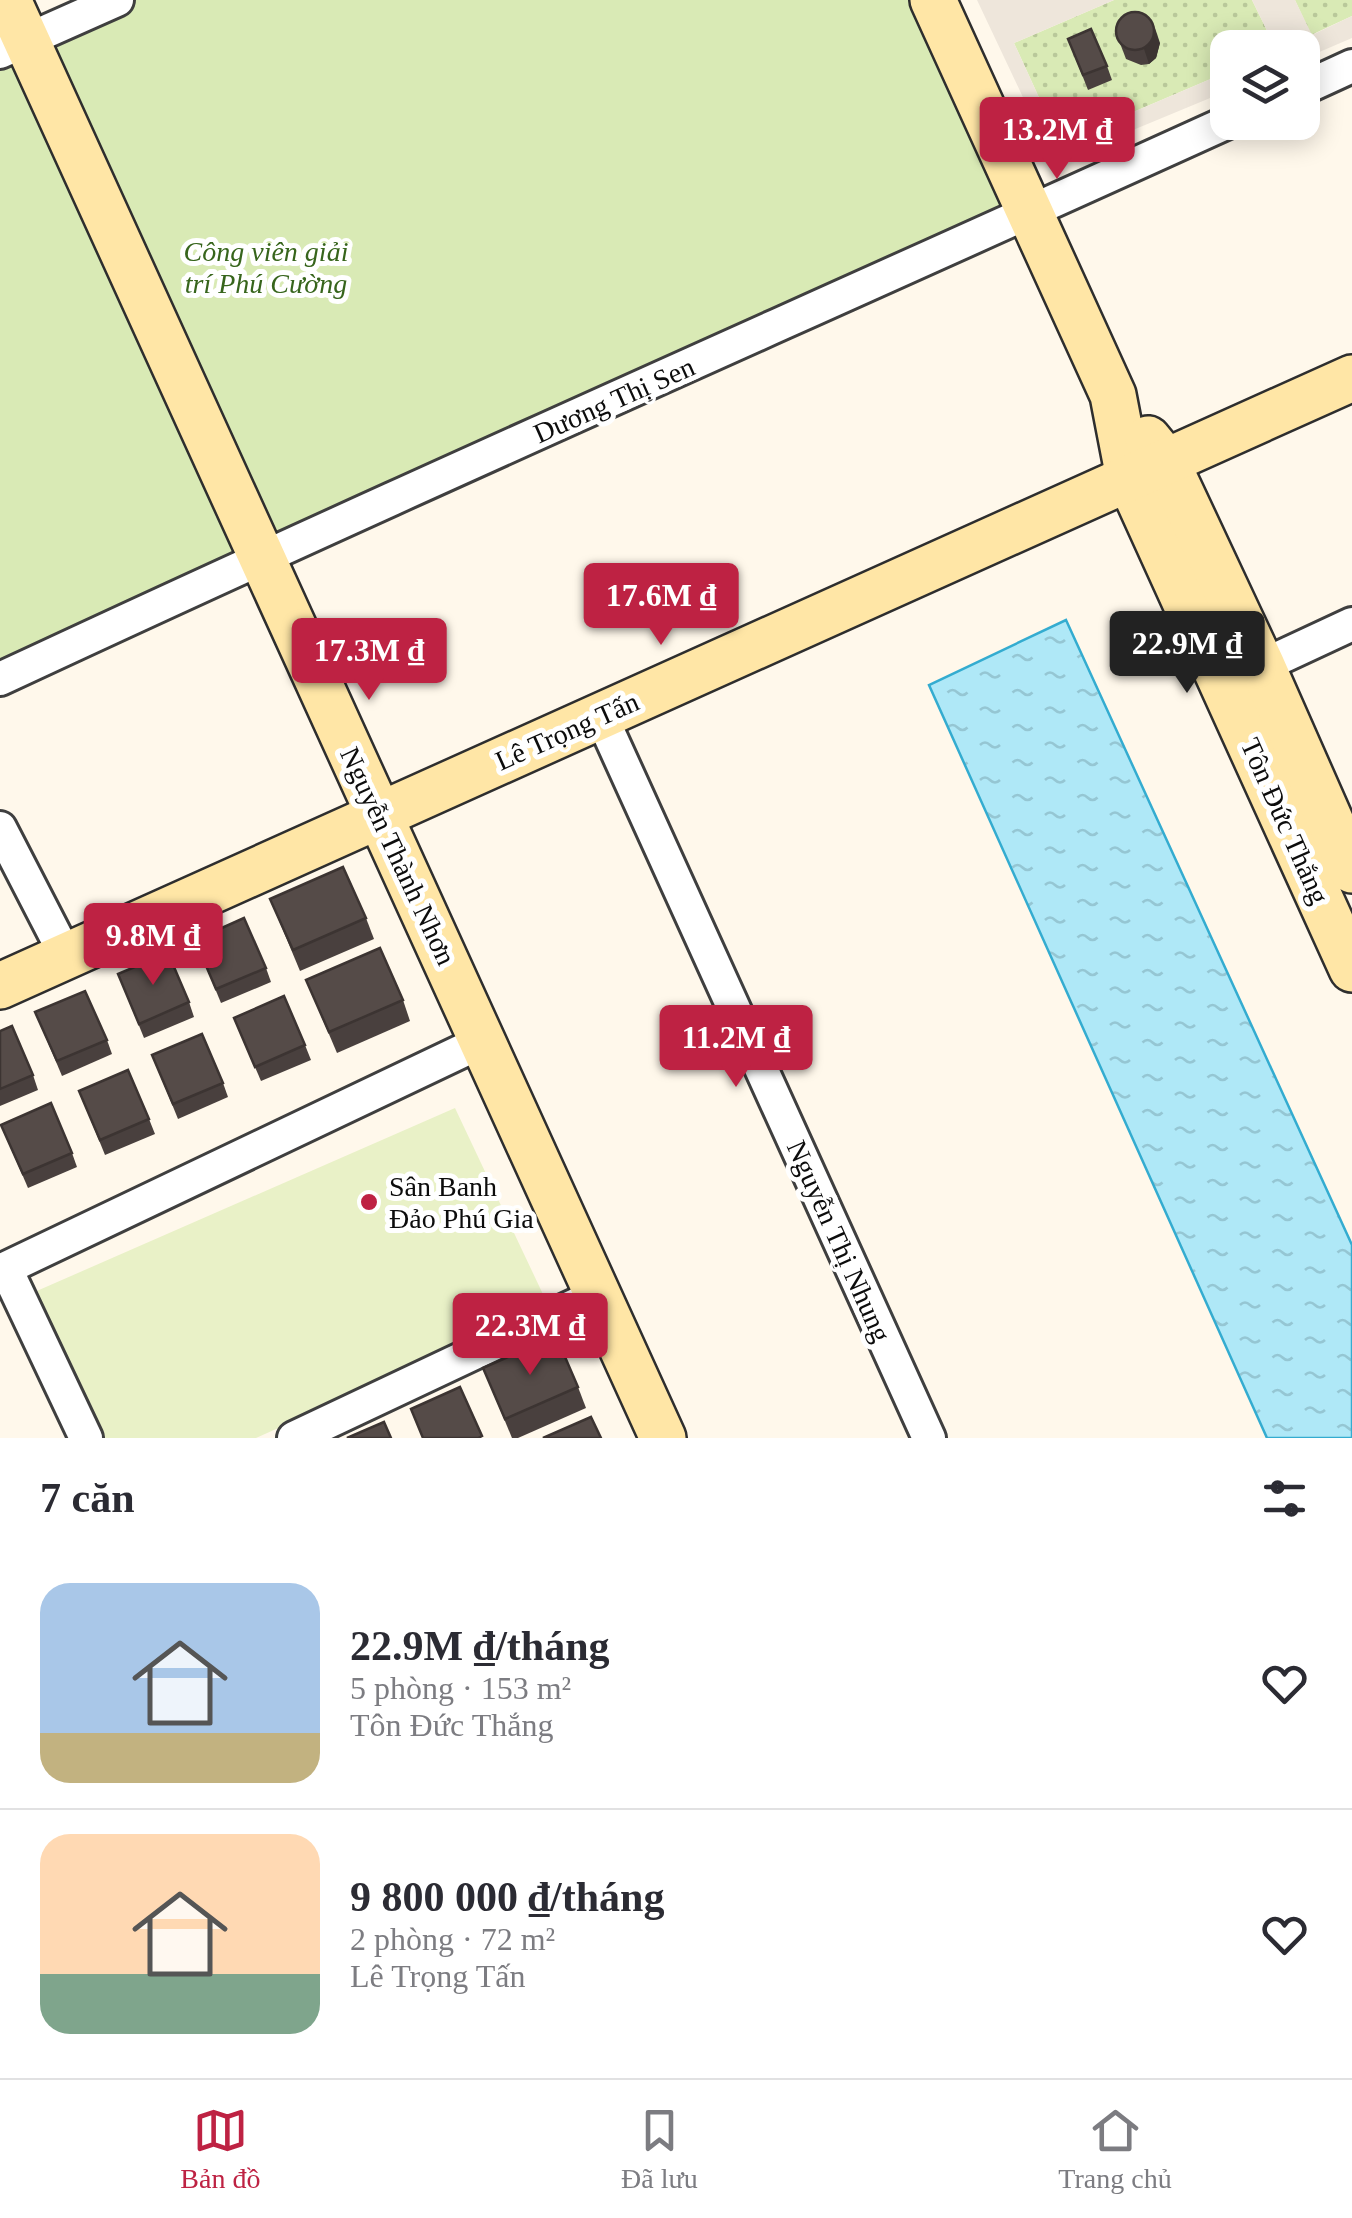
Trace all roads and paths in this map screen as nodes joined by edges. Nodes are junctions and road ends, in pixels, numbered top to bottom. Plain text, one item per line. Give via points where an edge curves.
1 (117, 0) edge
2 (933, 0) edge
3 (12, 31) edge
4 (1352, 66) edge
5 (1320, 80) edge
6 (1210, 130) edge
7 (1030, 214) junction
8 (1352, 378) edge
9 (1148, 470) junction
10 (263, 557) junction
11 (1352, 624) edge
12 (1262, 666) junction
13 (0, 679) edge
14 (601, 716) junction
15 (378, 816) junction
16 (0, 828) edge
17 (1352, 870) edge
18 (66, 956) junction
19 (1352, 969) edge
20 (0, 986) edge
21 (483, 1040) junction
22 (3, 1270) edge
23 (597, 1294) junction
24 (923, 1436) edge
25 (86, 1438) edge
26 (294, 1438) edge
27 (663, 1438) edge

1 - 3 street
2 - 7 street, Tôn Đức Thắng
3 - 10 street, Nguyễn Thành Nhơn
4 - 5 street
6 - 7 street, Dương Thị Sen
7 - 9 street, Tôn Đức Thắng
7 - 10 street, Dương Thị Sen
8 - 9 street, Lê Trọng Tấn
9 - 12 street, Tôn Đức Thắng
9 - 14 street, Lê Trọng Tấn
9 - 19 street, Tôn Đức Thắng
10 - 13 street, Dương Thị Sen
10 - 15 street, Nguyễn Thành Nhơn
11 - 12 street
12 - 17 street, Tôn Đức Thắng
14 - 15 street, Lê Trọng Tấn
14 - 24 street, Nguyễn Thị Nhung
15 - 18 street, Lê Trọng Tấn
15 - 21 street, Nguyễn Thành Nhơn
16 - 18 street
18 - 20 street, Lê Trọng Tấn
21 - 22 street
21 - 23 street, Nguyễn Thành Nhơn
22 - 25 street
23 - 26 street
23 - 27 street, Nguyễn Thành Nhơn

